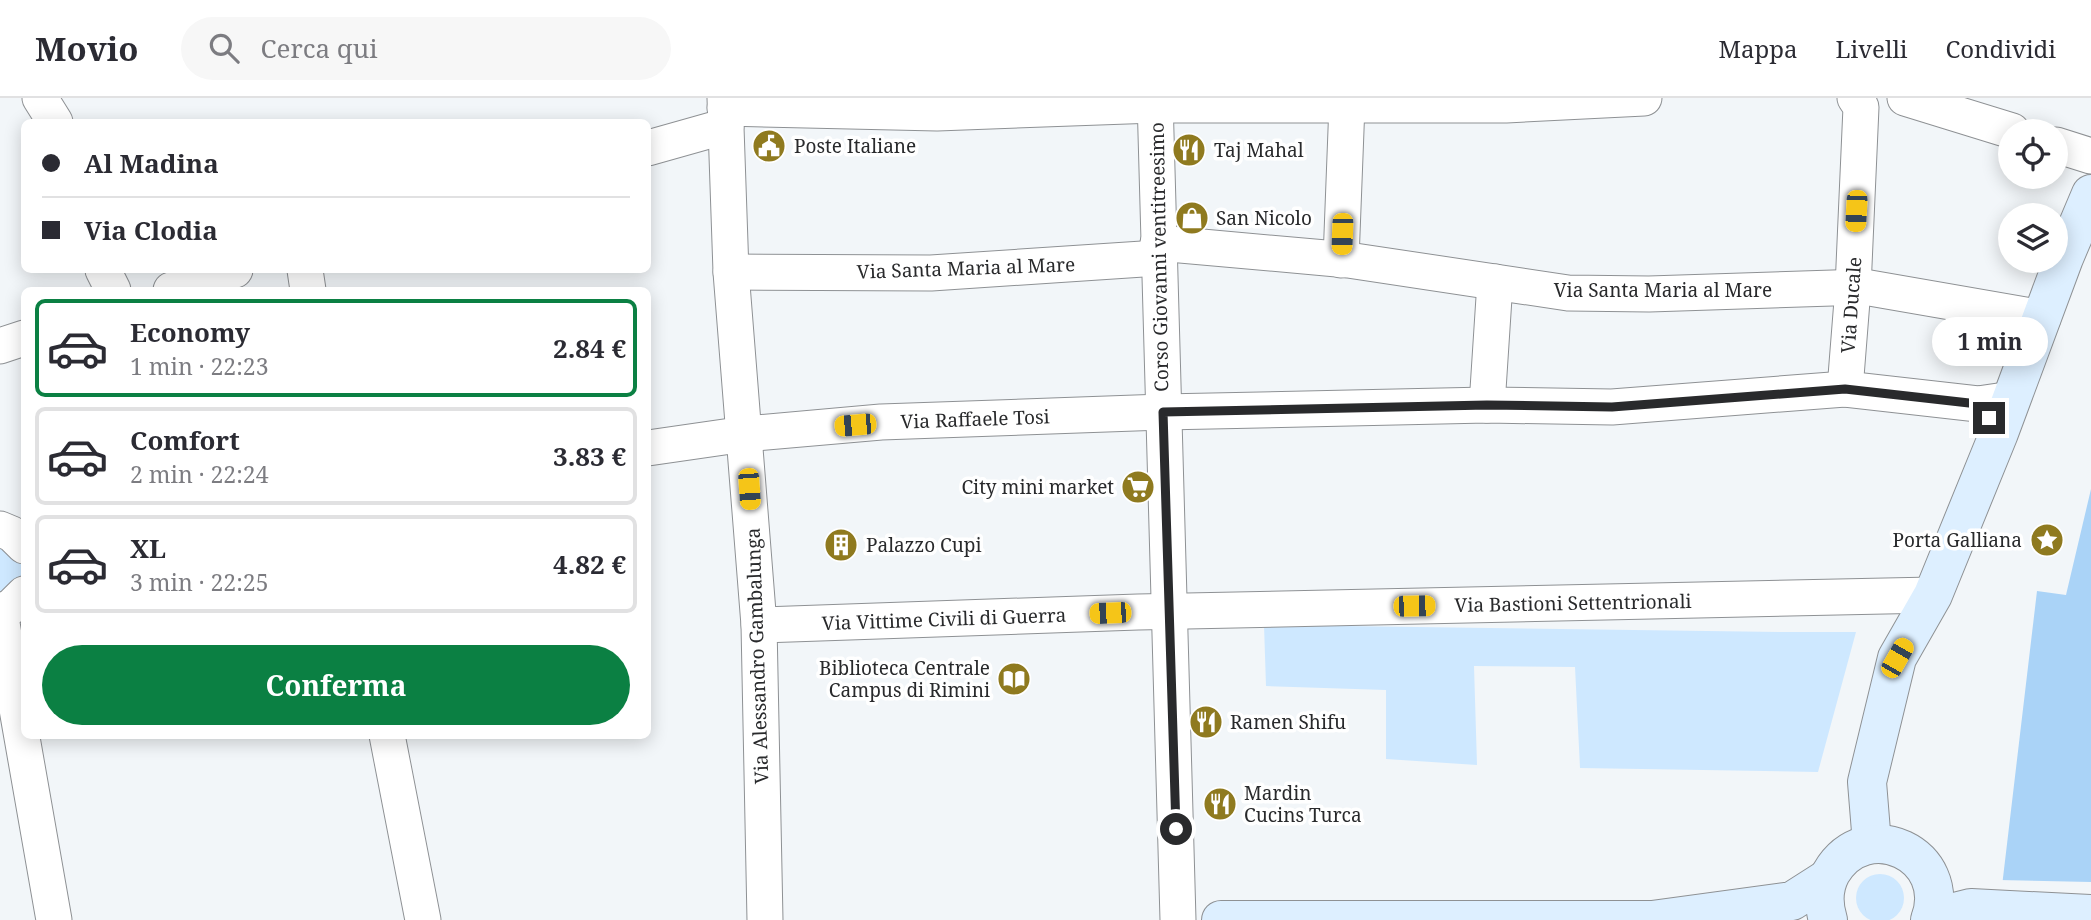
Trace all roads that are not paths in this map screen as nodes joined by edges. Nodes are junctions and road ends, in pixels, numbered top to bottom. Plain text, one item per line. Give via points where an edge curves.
1 (40, 98) edge
2 (1644, 98) edge
3 (1855, 98) edge
4 (1905, 98) edge
5 (1155, 102) edge
6 (1347, 104) junction
7 (725, 111) edge
8 (53, 119) edge
9 (1998, 127) edge
10 (651, 147) edge
11 (2068, 149) edge
12 (2091, 156) edge
13 (2091, 194) edge
14 (1158, 251) junction
15 (1341, 260) junction
16 (731, 272) junction
17 (225, 273) edge
18 (1495, 282) junction
19 (181, 287) edge
20 (1853, 288) junction
21 (2043, 318) junction
22 (21, 339) edge
23 (0, 346) edge
24 (1845, 389) junction
25 (1487, 405) junction
26 (1163, 412) junction
27 (1996, 412) junction
28 (745, 435) junction
29 (651, 448) edge
30 (0, 529) edge
31 (21, 543) edge
32 (1933, 595) junction
33 (21, 597) edge
34 (0, 611) edge
35 (1171, 612) junction
36 (759, 625) junction
37 (21, 731) edge
38 (22, 739) edge
39 (388, 739) edge
40 (1872, 845) junction
41 (1930, 877) junction
42 (1828, 878) junction
43 (1971, 908) junction
44 (2091, 914) edge
45 (1931, 919) edge
46 (54, 920) edge
47 (423, 920) edge
48 (765, 920) edge
49 (1178, 920) edge
50 (1221, 920) edge
51 (1561, 920) edge
52 (1653, 920) edge
53 (1828, 920) edge

1 - 8 street
2 - 6 street via 1506,105
3 - 20 street, Via Ducale via 1861,107
4 - 9 street
5 - 6 street
5 - 7 street via 937,113
5 - 14 street, Corso Giovanni ventitreesimo
6 - 15 street
7 - 10 street
7 - 16 street, Via Alessandro Gambalunga
11 - 12 street
13 - 21 main road
14 - 15 street, Via Santa Maria al Mare
14 - 16 street, Via Santa Maria al Mare via 931,273
14 - 26 street, Corso Giovanni ventitreesimo
15 - 18 street, Via Santa Maria al Mare
16 - 28 street, Via Alessandro Gambalunga
17 - 19 street
18 - 20 street, Via Santa Maria al Mare via 1568,293
18 - 25 street
20 - 21 street, Via Santa Maria al Mare
20 - 24 street, Via Ducale
21 - 27 main road
22 - 23 street
24 - 25 street, Via Raffaele Tosi via 1612,407
24 - 27 street, Via Raffaele Tosi
25 - 26 street, Via Raffaele Tosi
26 - 28 street, Via Raffaele Tosi via 881,422
26 - 35 street, Corso Giovanni ventitreesimo
27 - 32 main road
28 - 29 street, Via Raffaele Tosi
28 - 36 street, Via Alessandro Gambalunga
30 - 31 street
32 - 35 street, Via Bastioni Settentrionali
32 - 40 main road via 1897,658 1884,704 1867,782
33 - 34 street
34 - 37 street
35 - 36 street, Via Vittime Civili di Guerra
35 - 49 street, Corso Giovanni ventitreesimo
36 - 48 street, Via Alessandro Gambalunga
38 - 46 street
39 - 47 street
40 - 41 main road via 1907,851
40 - 42 main road via 1850,852
41 - 43 main road
41 - 45 main road via 1934,897
42 - 52 main road via 1792,901
42 - 53 main road via 1824,891
43 - 44 main road
43 - 45 main road
50 - 51 main road
51 - 52 main road

